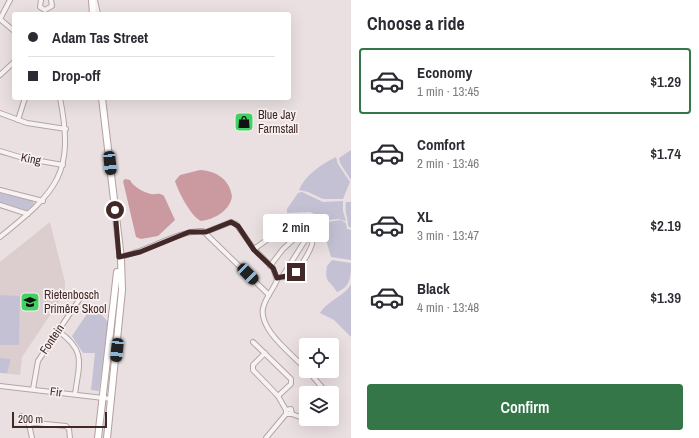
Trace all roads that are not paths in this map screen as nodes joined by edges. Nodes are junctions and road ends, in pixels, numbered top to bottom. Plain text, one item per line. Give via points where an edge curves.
1 (10, 0) edge
2 (51, 0) edge
3 (92, 0) edge
4 (95, 0) edge
5 (39, 1) edge
6 (93, 12) edge
7 (98, 12) edge
8 (0, 19) edge
9 (12, 29) edge
10 (12, 64) edge
11 (0, 75) edge
12 (24, 100) edge
13 (60, 100) edge
14 (102, 100) edge
15 (0, 113) edge
16 (18, 120) junction
17 (66, 129) junction
18 (0, 151) edge
19 (63, 165) junction
20 (0, 190) edge
21 (43, 201) junction
22 (0, 205) edge
23 (28, 214) junction
24 (206, 232) junction
25 (0, 237) edge
26 (254, 250) junction
27 (119, 257) junction
28 (270, 266) junction
29 (279, 278) junction
30 (83, 294) dead end
31 (269, 296) junction
32 (58, 330) junction
33 (253, 342) dead end
34 (265, 353) junction
35 (299, 362) edge
36 (314, 378) edge
37 (0, 386) edge
38 (321, 386) edge
39 (33, 389) junction
40 (75, 394) junction
41 (278, 396) junction
42 (103, 398) junction
43 (112, 399) junction
44 (286, 412) junction
45 (21, 416) dead end
46 (299, 417) edge
47 (29, 424) junction
48 (32, 438) edge
49 (70, 438) edge
50 (98, 438) edge
51 (107, 438) edge
52 (266, 438) edge

1 - 8 street
2 - 5 street via 52,6 48,10 42,9
3 - 6 main road
4 - 7 street
8 - 9 street
10 - 11 street
12 - 16 street
13 - 17 street
14 - 27 main road
15 - 16 street
16 - 17 street
17 - 19 street
18 - 19 street, King
19 - 21 street
20 - 21 street
21 - 23 street
22 - 23 street
23 - 25 street
24 - 26 street via 234,222
24 - 27 street via 189,232 140,252
24 - 31 street
26 - 28 street
26 - 28 street via 281,230 286,229 290,232 292,240
27 - 42 main road
27 - 43 main road via 121,305
28 - 29 street
29 - 29 street via 291,275 297,270 313,244 312,239 308,238 304,242
29 - 31 street
30 - 32 street, Fontein
31 - 35 street via 263,306 265,326
32 - 39 street, Fontein via 38,360
32 - 40 street via 73,342 79,352
33 - 34 street
34 - 41 street via 252,367
34 - 41 street via 290,379 291,384
36 - 38 street
37 - 39 street, Fir
39 - 40 street, Fir
40 - 42 street, Fir
41 - 44 street
42 - 43 street, Fir
42 - 50 main road
43 - 51 main road
44 - 46 street via 291,409 292,414
44 - 52 street
45 - 47 street
47 - 48 street
47 - 49 street via 66,426 70,431

